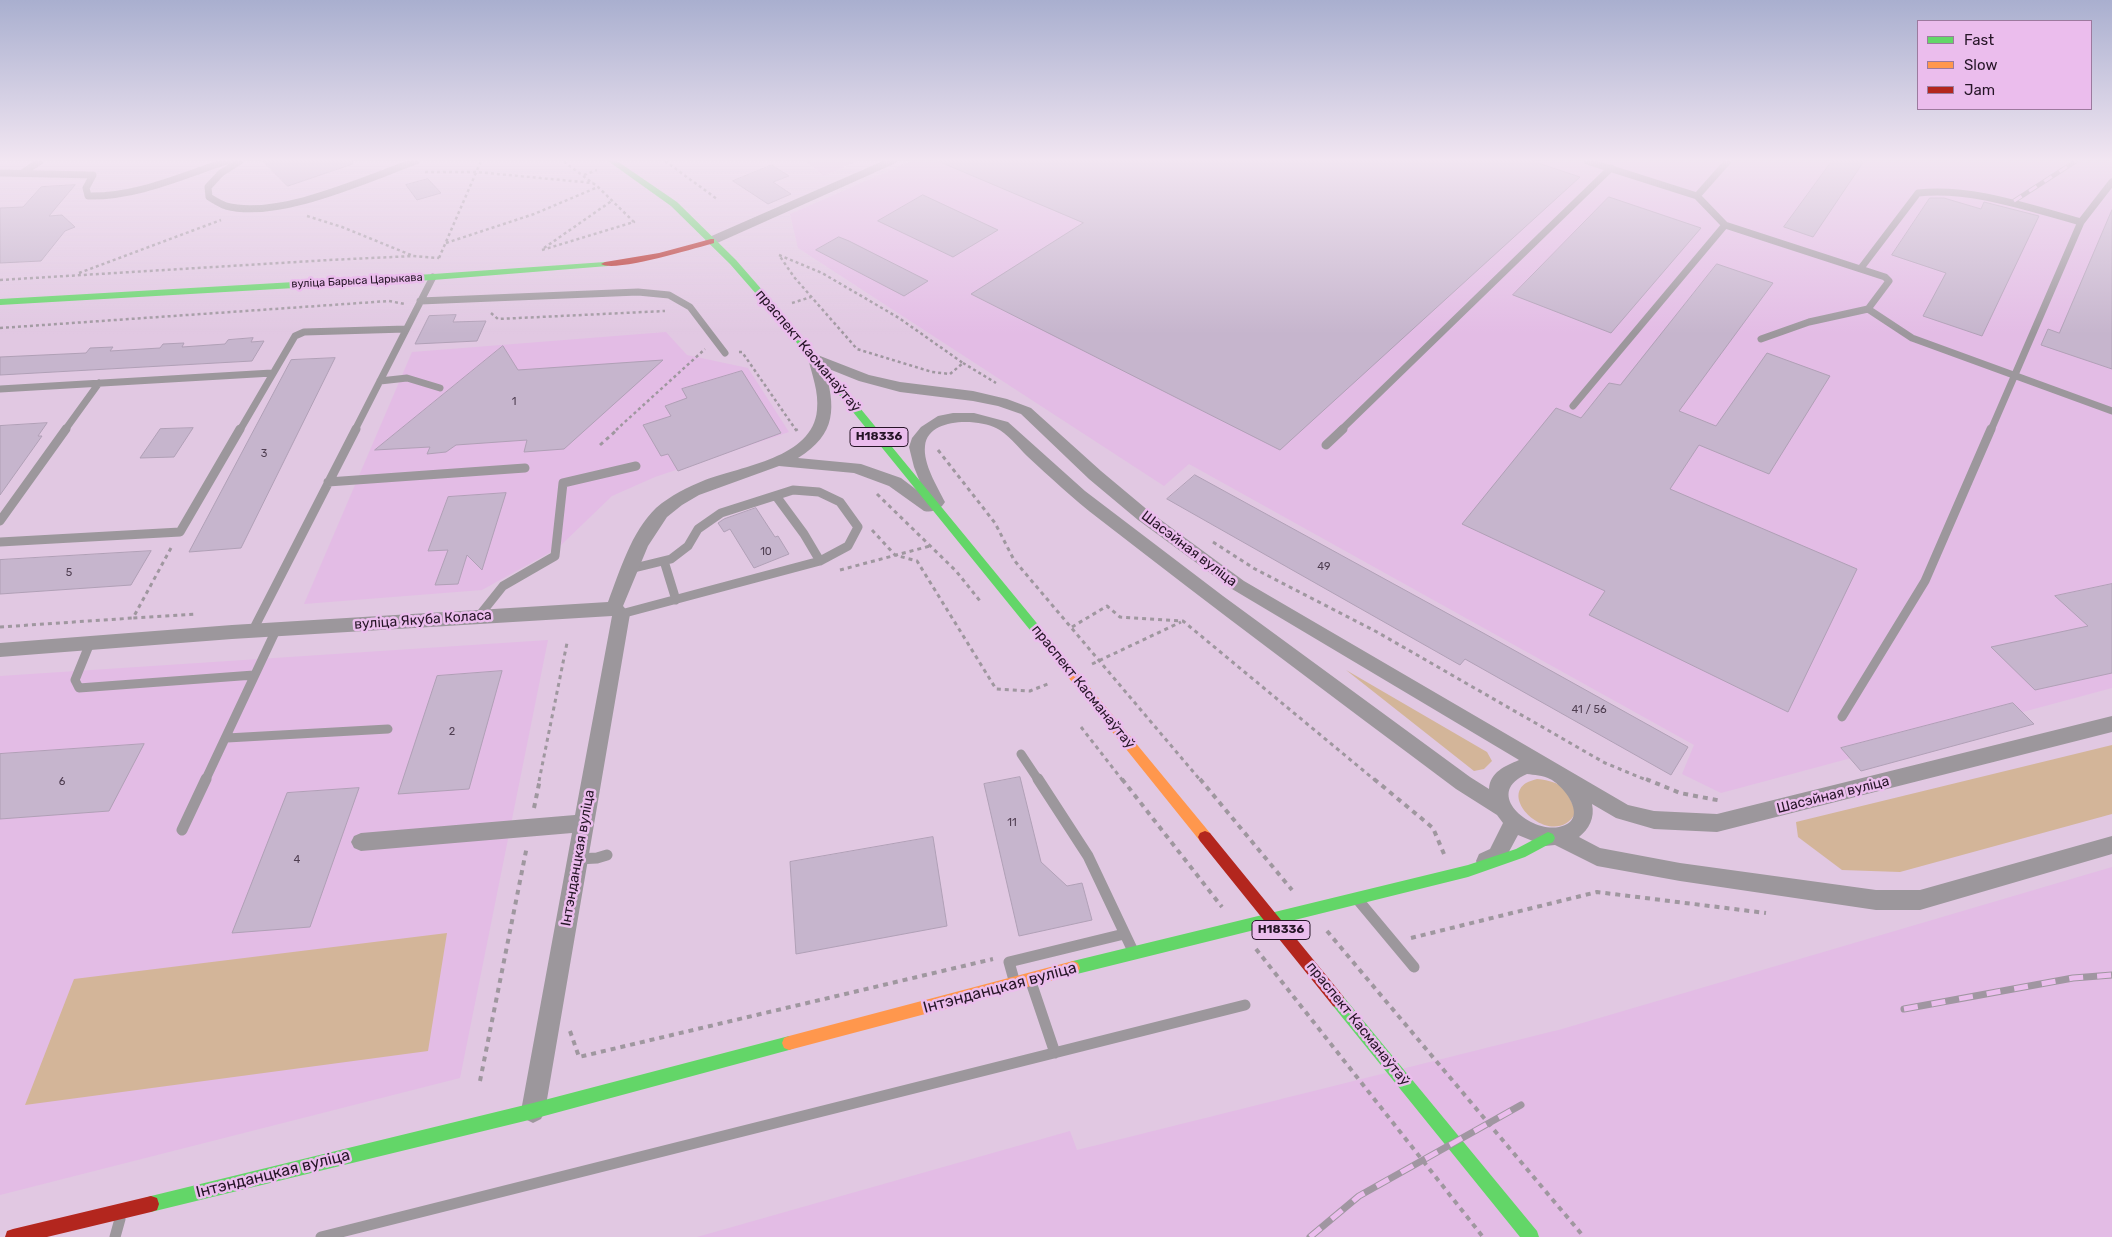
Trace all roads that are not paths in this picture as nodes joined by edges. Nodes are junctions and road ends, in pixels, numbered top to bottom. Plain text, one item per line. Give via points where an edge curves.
1 (688, 219) edge
2 (763, 219) edge
3 (1559, 219) edge
4 (1719, 219) edge
5 (1900, 219) edge
6 (2069, 219) edge
7 (2084, 219) edge
8 (2081, 222) junction
9 (1725, 225) junction
10 (712, 242) junction
11 (1861, 268) junction
12 (433, 276) junction
13 (420, 301) junction
14 (0, 302) edge
15 (1868, 309) junction
16 (406, 329) junction
17 (1761, 339) dead end
18 (725, 352) road end
19 (815, 358) junction
20 (272, 373) junction
21 (2014, 374) junction
22 (380, 381) junction
23 (99, 383) junction
24 (440, 388) dead end
25 (0, 389) edge
26 (1573, 406) dead end
27 (2112, 411) edge
28 (1326, 445) dead end
29 (776, 461) junction
30 (636, 466) dead end
31 (525, 468) dead end
32 (328, 482) junction
33 (776, 496) junction
34 (943, 516) junction
35 (0, 521) edge
36 (0, 542) edge
37 (664, 561) junction
38 (820, 561) junction
39 (630, 568) junction
40 (676, 600) junction
41 (617, 611) junction
42 (479, 616) junction
43 (276, 630) junction
44 (252, 632) junction
45 (90, 643) junction
46 (0, 650) edge
47 (254, 675) junction
48 (1842, 717) dead end
49 (2112, 724) edge
50 (388, 729) dead end
51 (227, 738) junction
52 (1021, 754) dead end
53 (1559, 774) junction
54 (1509, 815) junction
55 (584, 822) junction
56 (182, 830) dead end
57 (1553, 838) junction
58 (361, 842) dead end
59 (2112, 845) edge
60 (607, 855) dead end
61 (578, 859) junction
62 (1468, 871) junction
63 (1356, 898) junction
64 (1124, 934) junction
65 (1134, 954) junction
66 (1414, 967) dead end
67 (1030, 979) junction
68 (1015, 984) junction
69 (1245, 1004) dead end
70 (1054, 1053) junction
71 (533, 1111) junction
72 (122, 1211) junction
73 (77, 1222) junction
74 (13, 1237) edge
75 (72, 1237) edge
76 (114, 1237) edge
77 (322, 1237) edge
78 (1531, 1237) edge

1 - 10 main road, праспект Касманаўтаў
2 - 10 street
3 - 28 lane
4 - 9 lane
5 - 11 lane
6 - 8 lane
7 - 8 lane
8 - 21 lane
9 - 11 lane
9 - 26 lane
10 - 12 main road, вуліца Барыса Царыкава via 640,261
10 - 19 main road, праспект Касманаўтаў
11 - 15 lane via 1889,281
12 - 13 lane
12 - 14 main road, вуліца Барыса Царыкава
13 - 16 lane
13 - 18 lane via 638,292 669,295 690,307
15 - 17 lane via 1809,322
15 - 21 lane via 1912,338
16 - 20 lane via 304,332 295,336
16 - 22 lane
19 - 29 street via 825,405 821,427 807,445
19 - 34 main road, праспект Касманаўтаў / Н18336
19 - 53 street, Шасэйная вуліца via 864,378 900,387 973,396 1026,411 1144,516 1238,585
20 - 23 lane
20 - 36 lane via 180,532
21 - 27 lane
21 - 48 lane via 1925,581
22 - 24 lane via 407,378
22 - 32 lane
23 - 25 lane
23 - 35 lane
29 - 34 street via 856,468 895,482
29 - 39 street via 697,491 662,513 645,537
30 - 42 lane via 563,483 555,556 503,586
31 - 32 lane
32 - 44 lane
33 - 37 lane via 721,514 698,529 688,546
33 - 38 lane
33 - 38 lane via 793,490 819,492 840,502 858,527 848,546
34 - 54 street, Шасэйная вуліца via 923,471 917,446 922,434 942,420 961,417 988,419 1003,426 1079,495 1217,601
34 - 78 main road, праспект Касманаўтаў / Н18336
37 - 39 lane
37 - 40 lane
38 - 40 lane
39 - 41 street
40 - 41 lane
41 - 42 street, вуліца Якуба Коласа
41 - 55 street, Інтэнданцкая вуліца
42 - 43 street, вуліца Якуба Коласа
43 - 44 street, вуліца Якуба Коласа
43 - 47 lane
44 - 45 street, вуліца Якуба Коласа
45 - 46 street, вуліца Якуба Коласа
45 - 47 lane via 75,680 79,688
47 - 51 lane
49 - 53 street, Шасэйная вуліца via 1717,822 1654,820 1623,812
50 - 51 lane
51 - 56 lane
52 - 64 lane via 1088,856
53 - 54 street, Шасэйная вуліца via 1542,767 1526,766 1505,774 1497,795
53 - 57 street, Шасэйная вуліца via 1581,796 1584,813 1581,824 1572,833
54 - 57 street, Шасэйная вуліца via 1522,829
54 - 62 street, Інтэнданцкая вуліца via 1497,855
55 - 58 street
55 - 61 street, Інтэнданцкая вуліца
57 - 59 street, Шасэйная вуліца via 1597,857 1690,874 1876,900 1920,900
57 - 62 main road, Інтэнданцкая вуліца
60 - 61 lane
61 - 71 street, Інтэнданцкая вуліца
62 - 63 main road, Інтэнданцкая вуліца
63 - 65 main road, Інтэнданцкая вуліца
63 - 66 lane
64 - 65 lane
64 - 68 lane via 1009,962
65 - 67 main road, Інтэнданцкая вуліца
67 - 68 main road, Інтэнданцкая вуліца
67 - 70 lane
68 - 71 main road, Інтэнданцкая вуліца
69 - 70 lane
70 - 77 lane
71 - 72 main road, Інтэнданцкая вуліца
72 - 73 main road, Інтэнданцкая вуліца
72 - 76 lane
73 - 74 main road, Інтэнданцкая вуліца
73 - 75 lane

